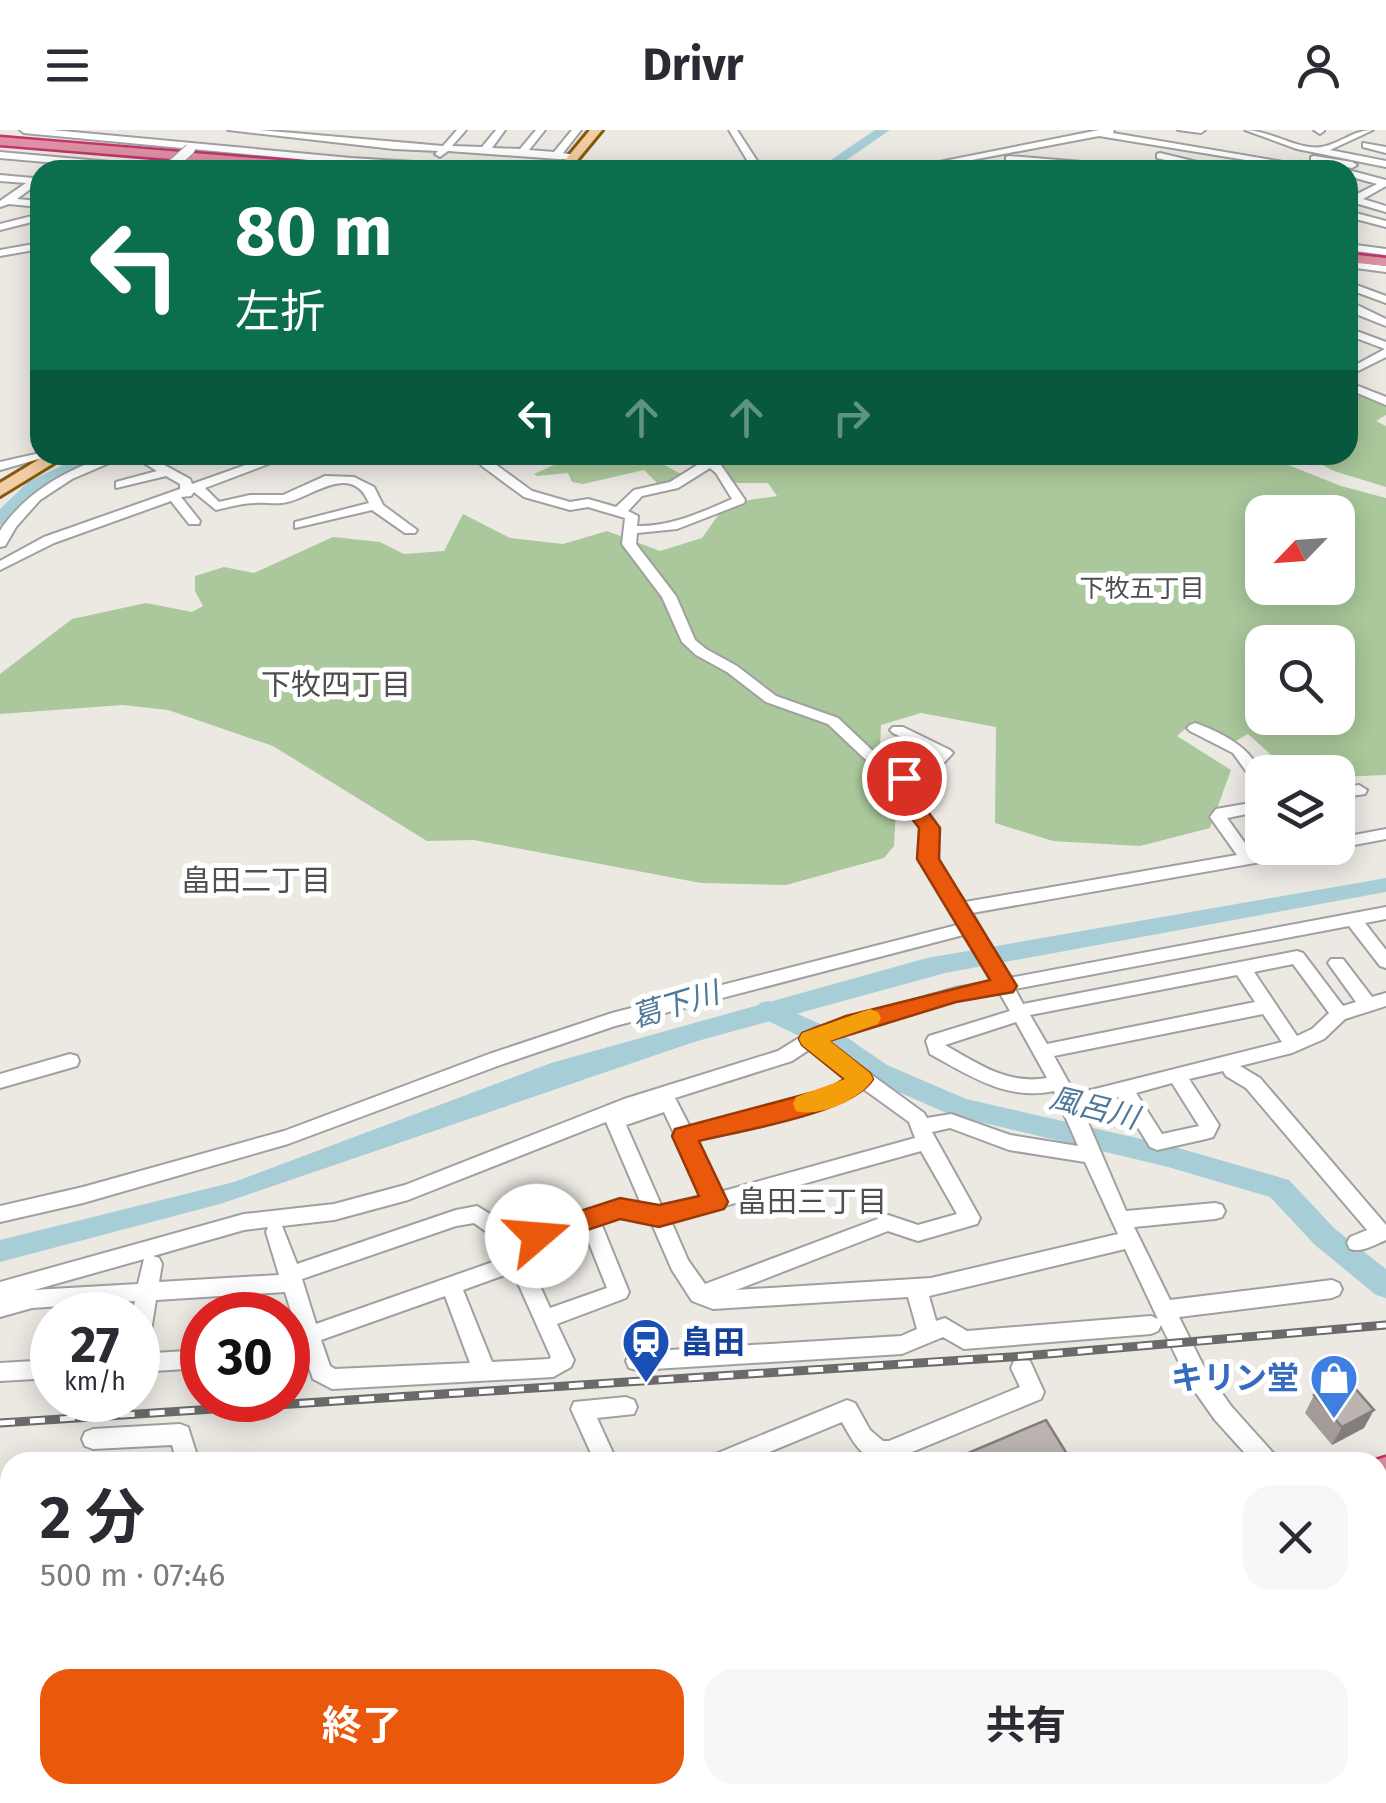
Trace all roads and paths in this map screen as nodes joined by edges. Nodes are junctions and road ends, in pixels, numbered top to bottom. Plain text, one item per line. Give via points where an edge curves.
1 (24, 130) edge
2 (213, 130) edge
3 (232, 130) edge
4 (343, 130) edge
5 (383, 130) edge
6 (462, 130) edge
7 (501, 130) edge
8 (540, 130) edge
9 (577, 130) edge
10 (596, 130) edge
11 (733, 130) edge
12 (1182, 130) edge
13 (1201, 130) edge
14 (1249, 130) edge
15 (1284, 130) edge
16 (1371, 130) edge
17 (263, 131) edge
18 (1104, 131) edge
19 (78, 132) edge
20 (300, 133) edge
21 (1386, 134) edge
22 (1304, 138) dead end
23 (333, 140) junction
24 (0, 143) edge
25 (370, 143) junction
26 (1216, 144) junction
27 (1366, 145) dead end
28 (191, 148) junction
29 (446, 148) junction
30 (485, 150) junction
31 (1386, 150) edge
32 (522, 152) junction
33 (0, 155) edge
34 (557, 155) junction
35 (1129, 155) dead end
36 (1317, 155) junction
37 (13, 156) junction
38 (990, 156) junction
39 (1160, 156) dead end
40 (572, 157) junction
41 (314, 158) junction
42 (62, 160) edge
43 (178, 160) edge
44 (186, 160) edge
45 (220, 160) edge
46 (343, 160) edge
47 (435, 160) edge
48 (570, 160) edge
49 (753, 160) edge
50 (965, 160) edge
51 (1018, 160) edge
52 (1127, 160) edge
53 (1179, 160) edge
54 (1216, 160) edge
55 (1283, 160) edge
56 (1326, 160) edge
57 (1348, 160) edge
58 (1358, 162) edge
59 (0, 165) edge
60 (1386, 166) edge
61 (1358, 175) edge
62 (0, 178) edge
63 (30, 179) edge
64 (1370, 179) junction
65 (30, 184) edge
66 (1358, 196) edge
67 (1358, 201) edge
68 (4, 202) edge
69 (30, 203) edge
70 (1386, 209) edge
71 (1358, 217) edge
72 (30, 220) edge
73 (1386, 224) edge
74 (0, 227) edge
75 (30, 248) edge
76 (0, 253) edge
77 (1358, 256) edge
78 (1386, 257) edge
79 (1358, 284) edge
80 (1386, 286) edge
81 (1358, 287) edge
82 (1386, 300) edge
83 (1358, 309) edge
84 (1386, 322) edge
85 (1358, 336) edge
86 (1386, 349) edge
87 (1358, 360) edge
88 (1366, 363) junction
89 (1358, 367) edge
90 (1358, 389) edge
91 (1386, 400) edge
92 (30, 459) edge
93 (38, 465) edge
94 (99, 465) edge
95 (154, 465) edge
96 (259, 465) edge
97 (489, 465) edge
98 (708, 465) edge
99 (714, 465) edge
100 (0, 466) edge
101 (330, 466) dead end
102 (166, 472) junction
103 (336, 480) junction
104 (120, 485) dead end
105 (0, 491) edge
106 (187, 493) junction
107 (534, 495) junction
108 (375, 505) junction
109 (520, 508) dead end
110 (620, 510) junction
111 (194, 520) dead end
112 (300, 525) dead end
113 (632, 529) junction
114 (410, 530) dead end
115 (0, 543) edge
116 (0, 566) edge
117 (1195, 728) dead end
118 (898, 730) dead end
119 (1245, 759) edge
120 (906, 771) junction
121 (1359, 790) dead end
122 (1355, 791) edge
123 (1245, 809) edge
124 (1386, 834) edge
125 (1355, 840) edge
126 (1245, 854) edge
127 (1245, 859) edge
128 (961, 909) junction
129 (1386, 913) edge
130 (1353, 919) junction
131 (971, 928) junction
132 (1386, 962) edge
133 (1337, 963) dead end
134 (1242, 968) junction
135 (1005, 986) junction
136 (1376, 1002) edge
137 (1268, 1006) junction
138 (1020, 1012) junction
139 (1339, 1014) junction
140 (810, 1039) junction
141 (1294, 1045) junction
142 (1042, 1052) junction
143 (70, 1060) dead end
144 (1228, 1062) junction
145 (1176, 1074) junction
146 (861, 1079) junction
147 (0, 1081) edge
148 (1059, 1083) junction
149 (1124, 1088) junction
150 (1070, 1102) junction
151 (924, 1135) junction
152 (684, 1136) junction
153 (1092, 1156) junction
154 (715, 1202) junction
155 (1215, 1211) dead end
156 (0, 1214) edge
157 (657, 1216) junction
158 (588, 1219) junction
159 (1124, 1230) junction
160 (276, 1232) dead end
161 (1357, 1243) dead end
162 (515, 1253) junction
163 (152, 1264) dead end
164 (291, 1279) junction
165 (451, 1285) junction
166 (916, 1288) junction
167 (1332, 1289) dead end
168 (0, 1291) edge
169 (146, 1292) joint
170 (295, 1292) edge
171 (699, 1295) junction
172 (30, 1300) edge
173 (0, 1308) edge
174 (1159, 1317) junction
175 (544, 1320) junction
176 (929, 1333) junction
177 (310, 1335) edge
178 (310, 1338) edge
179 (637, 1361) dead end
180 (1022, 1368) dead end
181 (30, 1370) edge
182 (484, 1370) junction
183 (0, 1372) edge
184 (626, 1407) dead end
185 (93, 1439) dead end
186 (185, 1452) edge
187 (601, 1452) edge
188 (745, 1452) edge
189 (879, 1452) edge
190 (879, 1452) edge
191 (1258, 1452) edge

1 - 19 street
2 - 28 street
3 - 17 street
4 - 23 street
5 - 25 street
6 - 29 street
7 - 30 street
8 - 32 street
9 - 34 street
10 - 40 main road
11 - 49 street via 738,148
12 - 13 street
13 - 26 street
14 - 36 street
15 - 22 street
16 - 21 street
16 - 36 street
17 - 20 street
18 - 26 street
18 - 38 street
19 - 28 street
20 - 23 street
23 - 25 street
23 - 41 street
24 - 44 highway
24 - 45 highway
25 - 29 street
26 - 36 street
26 - 54 street
26 - 55 street
27 - 31 street
28 - 41 street
28 - 43 street, bridge
29 - 30 street
29 - 47 street
30 - 32 street
32 - 34 street
33 - 37 street
34 - 40 street
35 - 52 street
36 - 56 street
36 - 57 street
37 - 42 street
37 - 59 street
38 - 50 street
38 - 51 street
39 - 53 street
40 - 48 main road
41 - 46 street
58 - 60 street
60 - 64 street
61 - 64 street
62 - 63 street
64 - 66 street via 1385,184
65 - 68 street
67 - 70 street
68 - 69 street
71 - 73 street
72 - 74 street
75 - 76 street
77 - 78 highway
79 - 80 street
81 - 82 street
83 - 84 street
85 - 86 street
86 - 88 street
87 - 88 street
88 - 89 street
90 - 91 street
92 - 100 street
93 - 105 main road
94 - 115 street via 49,487
95 - 102 street
96 - 106 street
97 - 107 street
98 - 110 street via 674,485 638,493
99 - 113 street via 739,500 676,523
101 - 103 street
102 - 104 street
102 - 106 street via 186,482
103 - 106 street via 285,499 216,506
103 - 108 street via 370,490
106 - 111 street
106 - 116 street via 64,534
107 - 109 street
107 - 110 street
108 - 112 street
108 - 114 street
110 - 113 street via 632,516
113 - 120 street via 629,544 670,596 694,647 771,699 833,721 870,756
117 - 119 street
118 - 120 street via 945,753 930,768
120 - 128 street via 907,795 930,828 928,859
121 - 122 street
123 - 126 street via 1218,818
124 - 125 street
127 - 128 street
128 - 131 street
129 - 130 street
130 - 132 street
130 - 135 street
131 - 135 street
131 - 156 street via 612,1020 288,1137
133 - 136 street
134 - 137 street
134 - 138 street
134 - 139 street via 1297,957
135 - 138 street
135 - 140 street via 956,994
136 - 139 street
137 - 141 street
137 - 142 street
138 - 142 street
138 - 148 street via 935,1041 936,1050 1009,1088 1032,1091
139 - 141 street
140 - 146 street
140 - 168 street via 786,1056 631,1104 408,1192 334,1212 244,1222
141 - 144 street
142 - 148 street
143 - 147 street
144 - 145 street
144 - 161 street via 1381,1234
145 - 149 street
145 - 149 street via 1209,1125 1206,1132 1157,1142
146 - 151 street via 908,1109
146 - 152 street via 836,1096
148 - 150 street
149 - 150 street
150 - 153 street
151 - 153 street via 951,1121 1009,1142
151 - 154 street
151 - 171 street via 970,1218 918,1234 888,1222
152 - 154 street
152 - 157 street via 669,1103 614,1121
153 - 159 street
154 - 157 street
155 - 159 street
157 - 158 street via 620,1208
157 - 171 street
158 - 162 street
158 - 175 street via 620,1292
159 - 166 street
159 - 174 street
160 - 164 street
162 - 164 street via 486,1218 468,1215
162 - 165 street
162 - 175 street
163 - 169 street
164 - 169 street
164 - 170 street
165 - 177 street
165 - 182 street
166 - 171 street via 713,1300
166 - 176 street
167 - 174 street
172 - 173 street
174 - 176 street via 964,1340 945,1326
174 - 191 street via 1208,1393
175 - 182 street via 563,1360 553,1368
176 - 179 street via 902,1345
178 - 182 street via 321,1372 332,1379
180 - 190 street via 1033,1392
181 - 183 street
184 - 187 street via 582,1409
185 - 186 street via 180,1434
188 - 189 street via 847,1410

